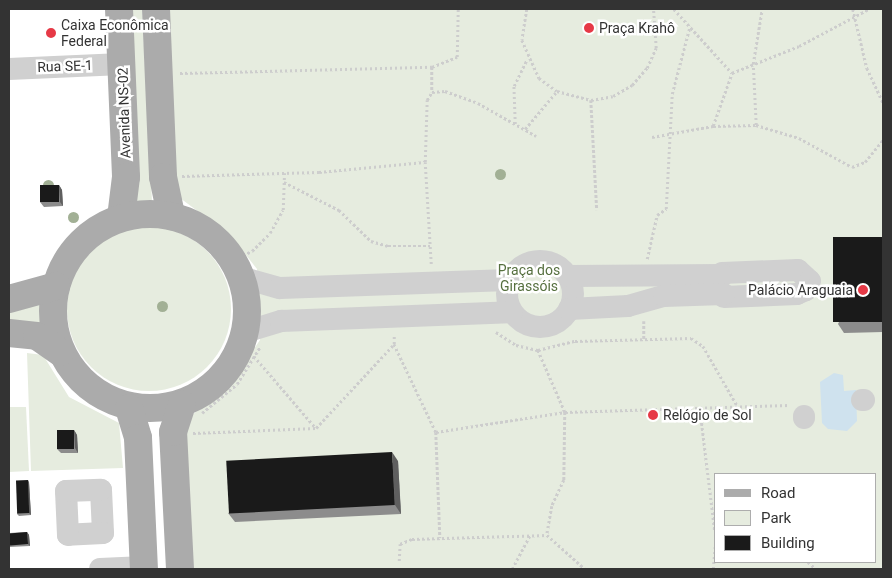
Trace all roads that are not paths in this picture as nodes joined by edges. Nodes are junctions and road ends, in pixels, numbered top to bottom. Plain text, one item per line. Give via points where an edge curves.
1 (119, 9) edge
2 (156, 9) edge
3 (122, 64) junction
4 (9, 69) edge
5 (171, 216) junction
6 (121, 218) junction
7 (239, 269) junction
8 (568, 276) junction
9 (509, 280) junction
10 (56, 286) junction
11 (9, 300) edge
12 (569, 309) junction
13 (512, 312) junction
14 (9, 333) edge
15 (254, 344) junction
16 (60, 352) junction
17 (129, 408) junction
18 (190, 416) junction
19 (144, 568) edge
20 (100, 569) edge
21 (180, 569) edge

1 - 3 main road, Avenida NS-02
2 - 5 main road via 163,177
3 - 4 street, Rua SE-1
3 - 6 main road, Avenida NS-02 via 126,178
5 - 6 main road
5 - 7 main road via 197,225
6 - 10 main road via 94,231 73,250
7 - 9 street via 280,288
7 - 15 main road
8 - 9 street via 555,264 539,260 523,264
8 - 12 street via 573,292
8 - 12 street via 723,285 628,306
9 - 13 street via 506,295
10 - 11 main road
10 - 16 main road via 53,318
12 - 13 street via 559,321 544,327 527,324
13 - 15 street via 281,321
14 - 16 main road via 37,336
15 - 18 main road via 197,397
16 - 17 main road via 88,386
17 - 18 main road via 160,409
17 - 19 main road via 138,438
18 - 21 main road via 173,432
19 - 20 street

